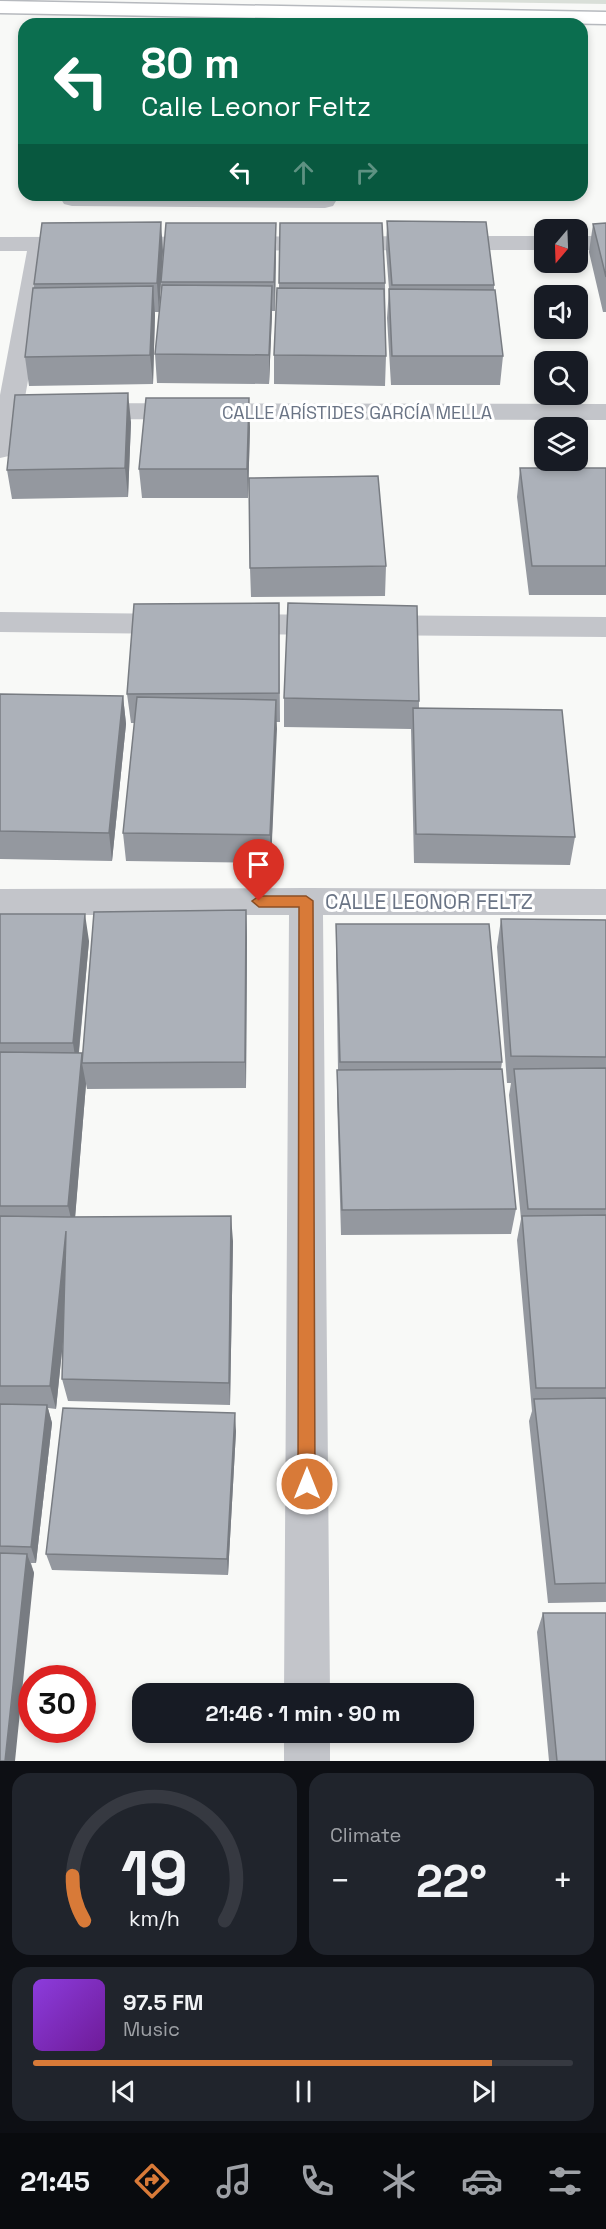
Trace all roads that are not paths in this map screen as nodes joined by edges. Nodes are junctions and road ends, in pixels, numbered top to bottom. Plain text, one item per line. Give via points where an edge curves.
1 (0, 7) edge
2 (606, 18) edge
3 (325, 201) edge
4 (321, 243) junction
5 (534, 243) edge
6 (588, 243) edge
7 (606, 243) edge
8 (0, 244) edge
9 (40, 245) junction
10 (5, 411) edge
11 (606, 412) edge
12 (0, 450) edge
13 (0, 622) edge
14 (606, 627) edge
15 (306, 901) junction
16 (0, 902) edge
17 (606, 902) edge
18 (307, 1683) edge
19 (307, 1743) edge
20 (307, 1761) edge

1 - 2 main road
3 - 4 street
4 - 5 street
4 - 9 street
6 - 7 street
8 - 9 street
9 - 10 street
10 - 11 street, CALLE ARÍSTIDES GARCÍA MELLA
10 - 12 street
13 - 14 street
15 - 16 street, CALLE LEONOR FELTZ
15 - 17 street, CALLE LEONOR FELTZ
15 - 18 street
19 - 20 street

